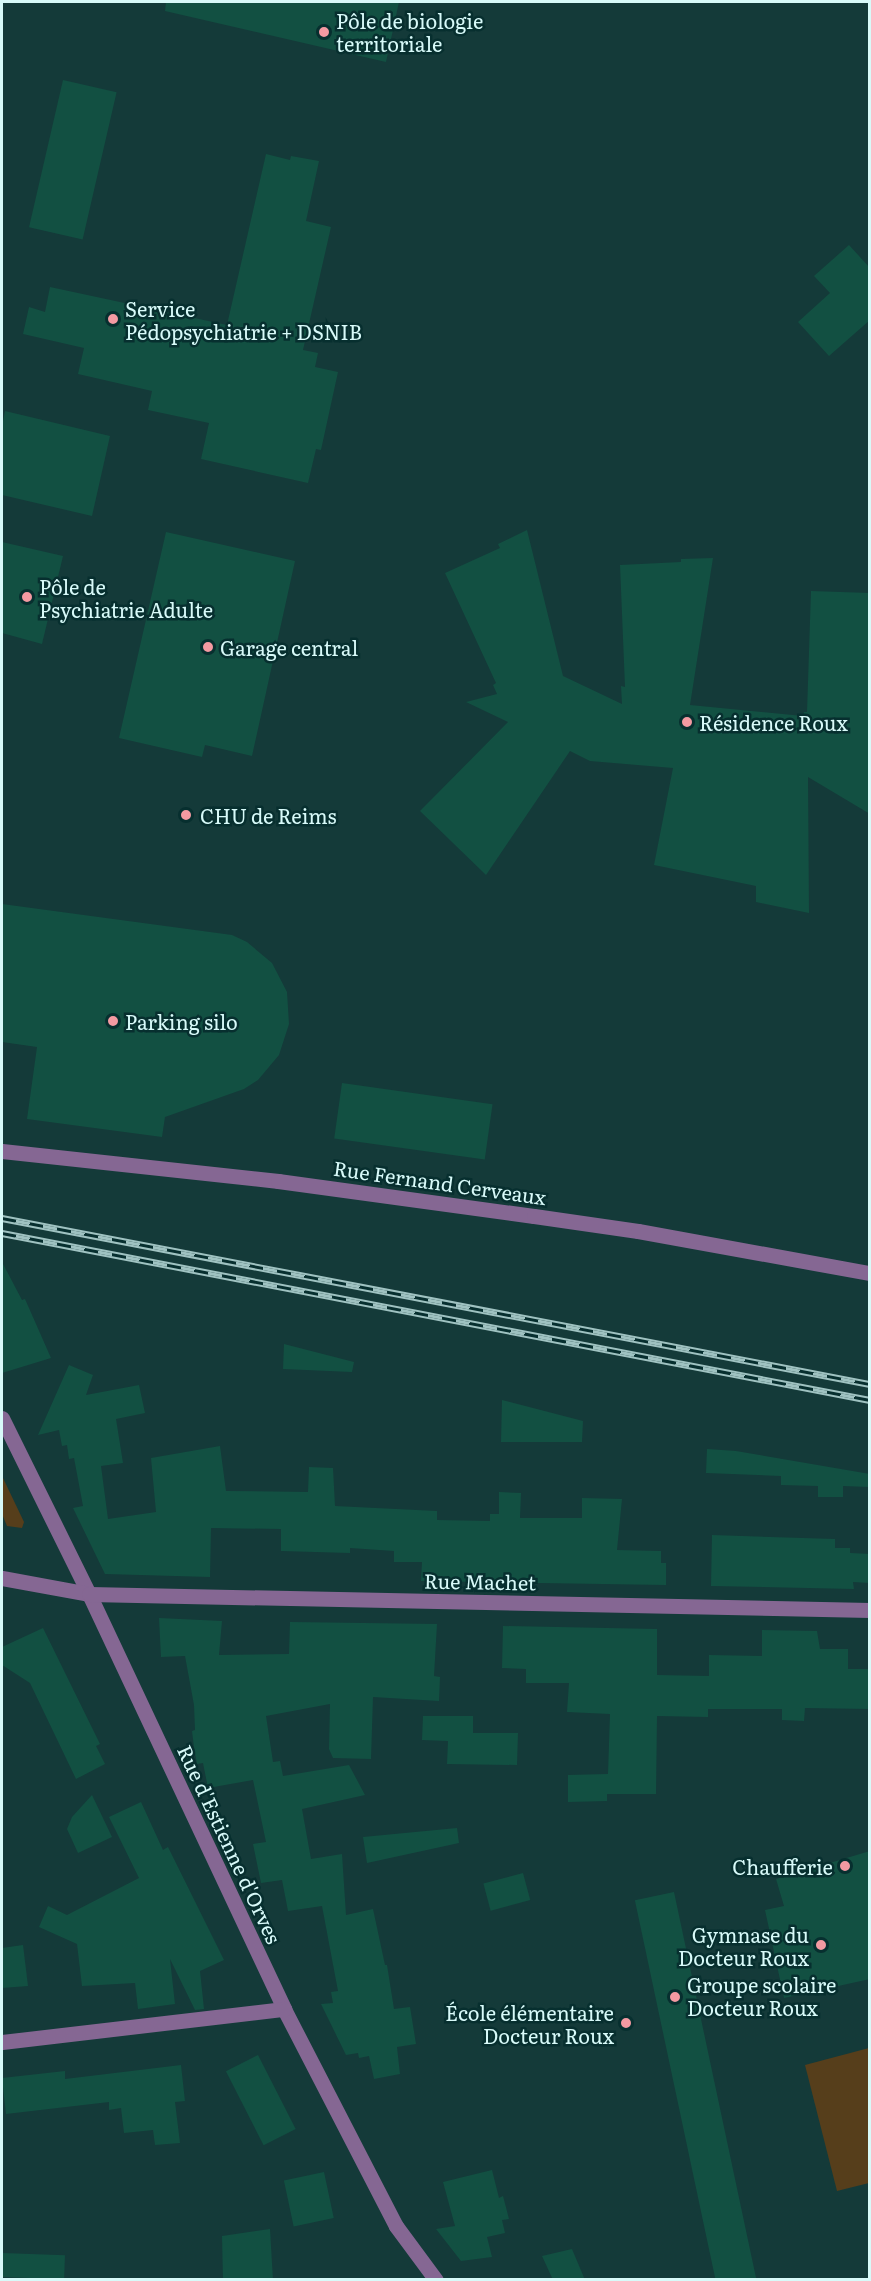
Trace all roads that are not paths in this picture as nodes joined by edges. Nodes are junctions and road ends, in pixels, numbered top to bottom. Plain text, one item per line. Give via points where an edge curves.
1 (2, 1151) edge
2 (870, 1273) edge
3 (2, 1418) edge
4 (2, 1578) edge
5 (89, 1594) junction
6 (870, 1610) edge
7 (284, 2009) junction
8 (2, 2042) edge
9 (436, 2280) edge

1 - 2 street, Rue Fernand Cerveaux via 278,1181 534,1216
3 - 5 street, Rue d'Estienne d'Orves
4 - 5 street, Rue Machet
5 - 6 street, Rue Machet
5 - 7 street, Rue d'Estienne d'Orves
7 - 8 street
7 - 9 street, Rue d'Estienne d'Orves via 396,2226

